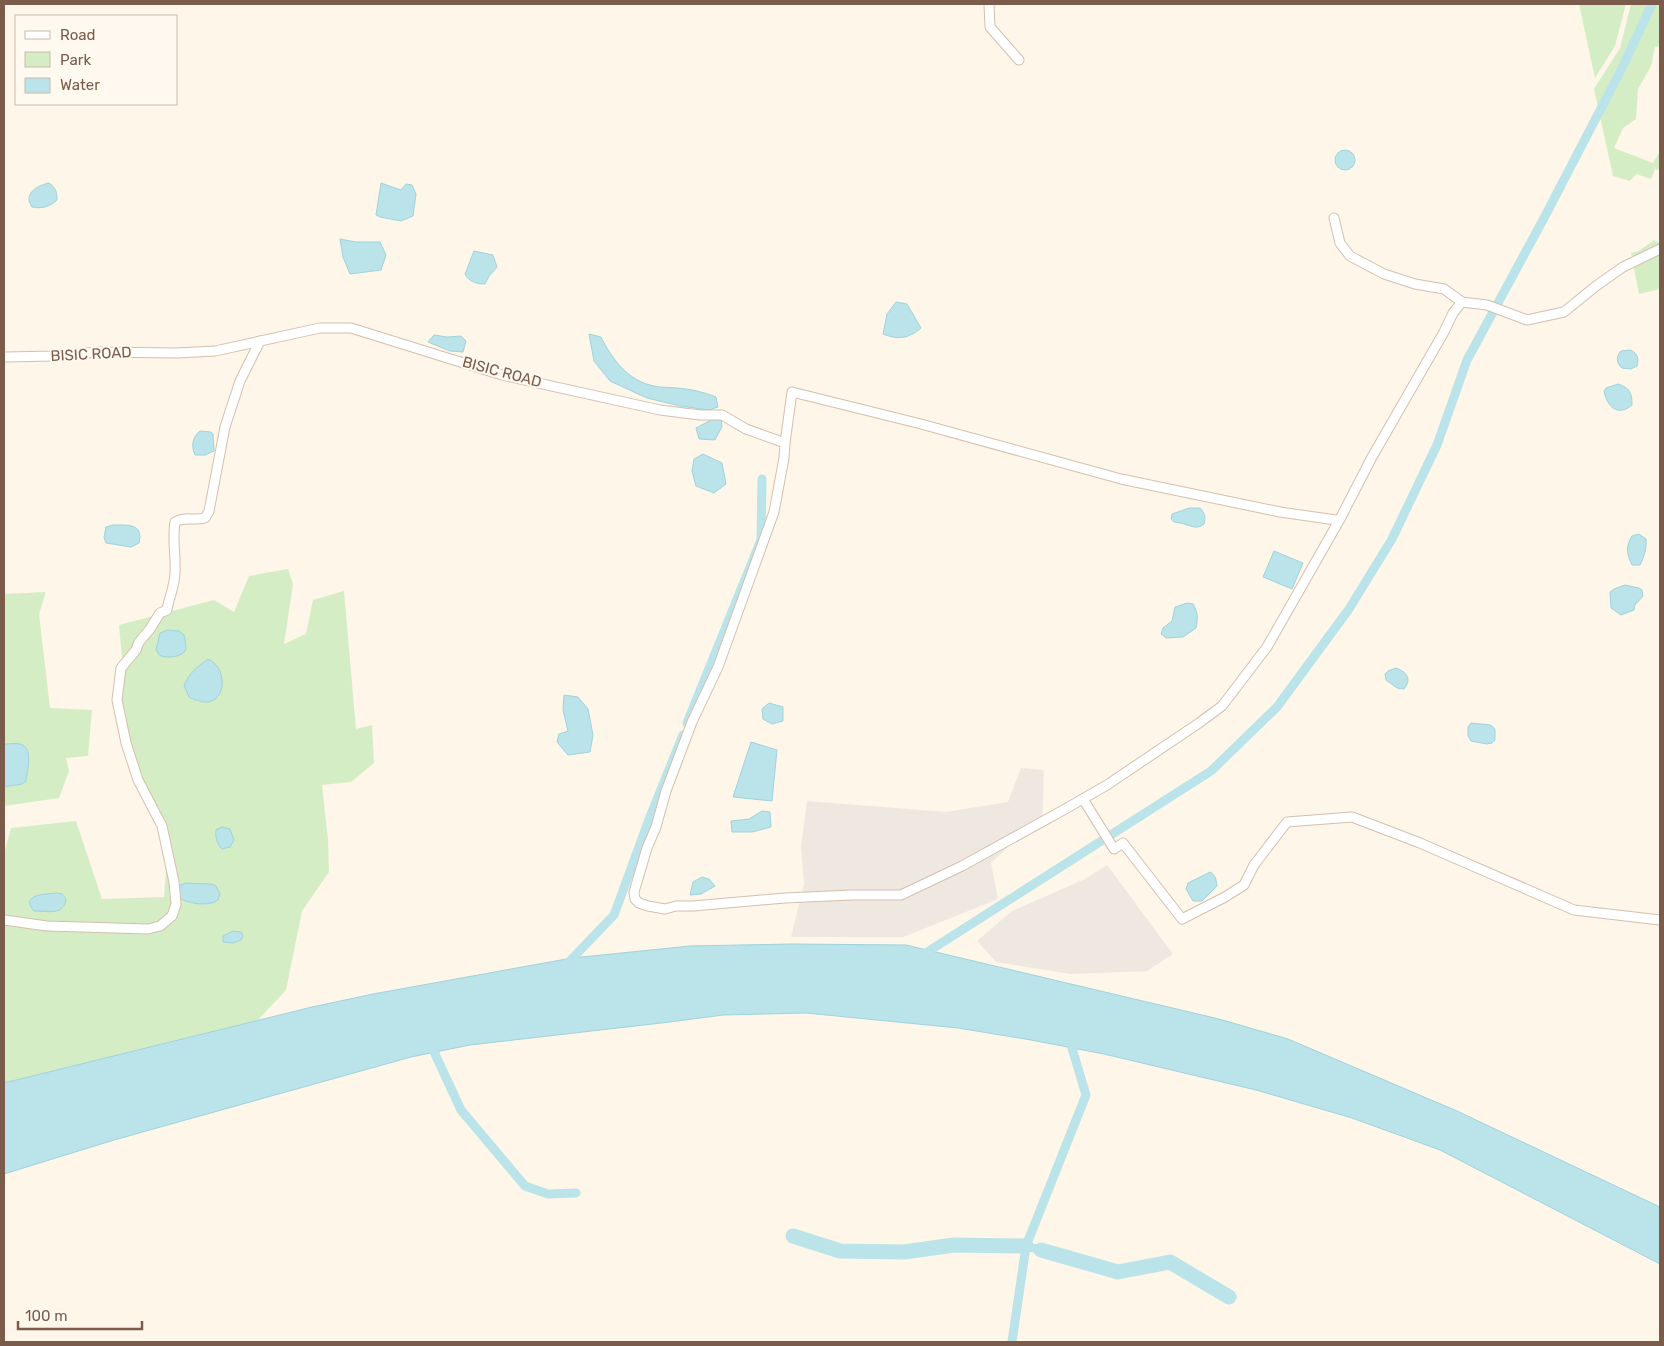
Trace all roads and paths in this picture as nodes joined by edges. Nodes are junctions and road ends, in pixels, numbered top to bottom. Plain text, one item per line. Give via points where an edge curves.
1 (989, 4) edge
2 (1019, 60) dead end
3 (1334, 218) dead end
4 (1660, 250) edge
5 (1462, 302) junction
6 (260, 341) junction
7 (4, 357) edge
8 (785, 443) junction
9 (1340, 519) junction
10 (1083, 799) junction
11 (4, 920) edge
12 (1660, 920) edge

1 - 2 street via 990,27
3 - 5 street via 1340,243 1350,256 1384,274 1444,289
4 - 5 street via 1623,267 1564,312 1527,320 1488,305
5 - 9 street via 1453,312
6 - 7 street, BISIC ROAD via 215,351
6 - 8 street, BISIC ROAD via 320,328 351,328 502,375 660,410 722,415 746,429
6 - 11 street via 240,381 225,427 205,518 175,522 176,572 167,610 160,613 121,668 117,700 126,744 138,780 162,826 174,882 176,904 172,916 160,926 148,928 47,926
8 - 9 street via 792,392 949,431 1121,480 1280,512
8 - 10 street via 774,512 718,666 666,790 634,892 635,899 639,903 665,909 784,898 901,895 962,866
9 - 10 street via 1267,647 1222,706
10 - 12 street via 1114,849 1123,843 1182,919 1244,885 1254,865 1287,822 1352,817 1574,910

